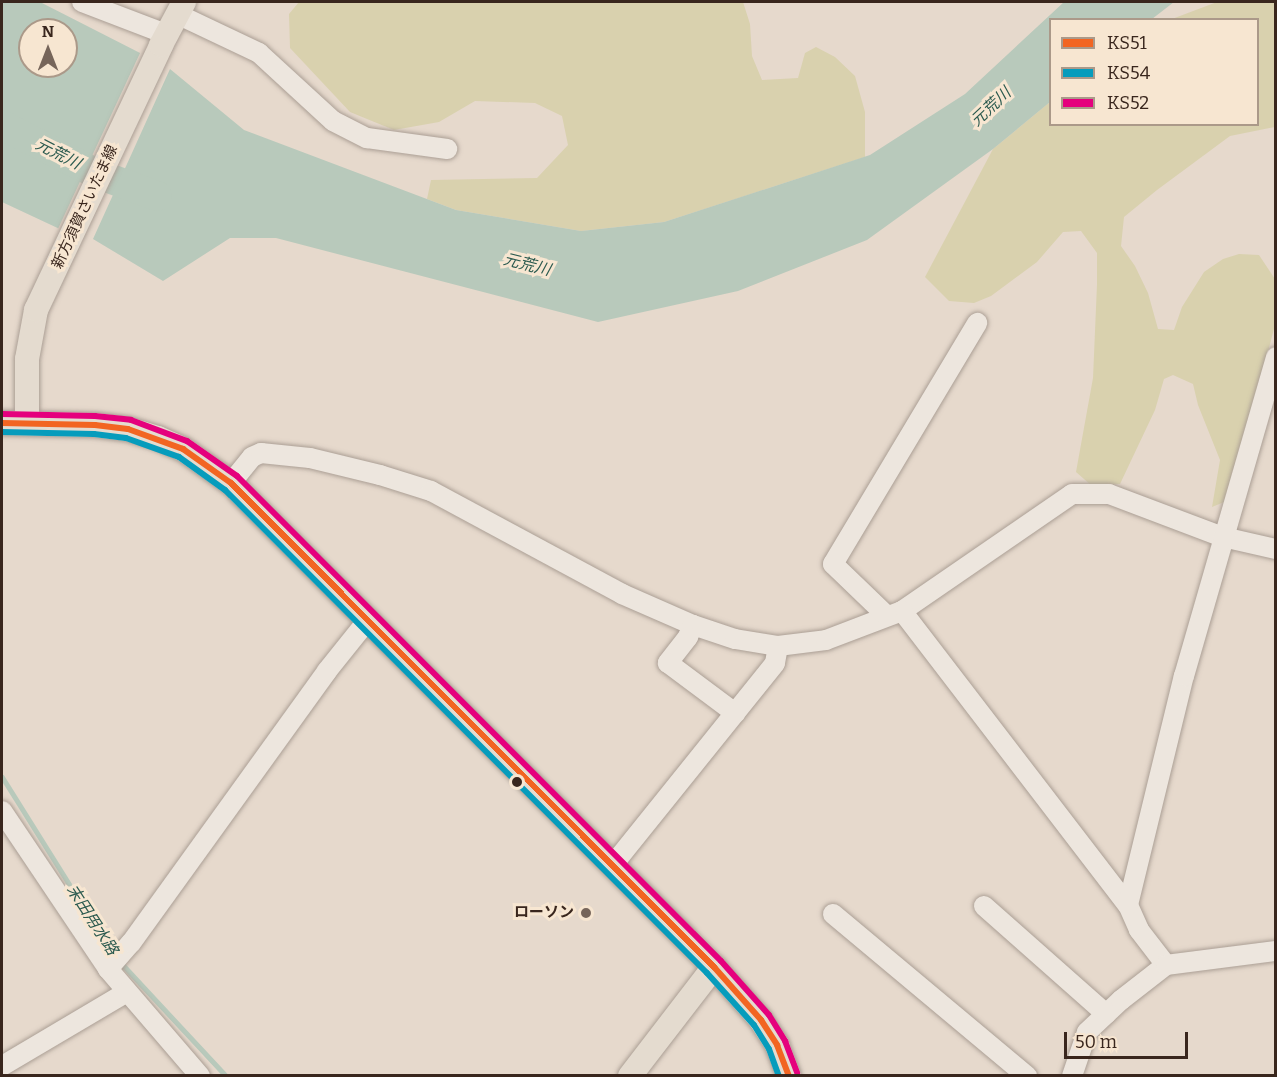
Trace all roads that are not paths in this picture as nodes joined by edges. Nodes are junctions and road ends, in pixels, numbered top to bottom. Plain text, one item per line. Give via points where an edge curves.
1 (82, 2) edge
2 (172, 24) edge
3 (447, 149) dead end
4 (977, 323) dead end
5 (1275, 357) edge
6 (2, 423) edge
7 (27, 423) junction
8 (231, 483) junction
9 (1223, 537) junction
10 (1275, 549) edge
11 (895, 613) junction
12 (367, 621) junction
13 (693, 625) junction
14 (778, 646) junction
15 (735, 712) junction
16 (2, 811) edge
17 (612, 866) junction
18 (1128, 905) junction
19 (984, 906) dead end
20 (833, 914) dead end
21 (1275, 951) edge
22 (1166, 965) junction
23 (714, 967) junction
24 (108, 969) junction
25 (127, 992) junction
26 (1106, 1014) junction
27 (2, 1066) edge
28 (793, 1074) edge
29 (200, 1076) edge
30 (630, 1076) edge
31 (1027, 1076) edge
32 (1072, 1076) edge

1 - 2 street
2 - 3 street via 259,53 333,121 367,138
2 - 7 main road, 新方須賀さいたま線 via 36,310 27,358
4 - 11 street via 833,564
5 - 9 street
6 - 7 main road
7 - 8 main road via 129,429 158,438 208,464
8 - 12 main road
8 - 13 street via 252,457 261,453 310,458 380,475 431,491 622,594
9 - 10 street
9 - 11 street via 1109,494 1072,494
9 - 18 street via 1181,686
11 - 14 street via 826,640
11 - 18 street
12 - 17 main road
12 - 24 street
13 - 14 street via 735,639
13 - 15 street via 668,663
14 - 15 street via 775,663
15 - 17 street
16 - 24 street
17 - 23 main road
18 - 22 street via 1140,930
19 - 26 street
20 - 31 street
21 - 22 street
22 - 26 street
23 - 28 main road via 761,1020
23 - 30 main road
24 - 25 street
25 - 27 street
25 - 29 street
26 - 32 street via 1087,1032

